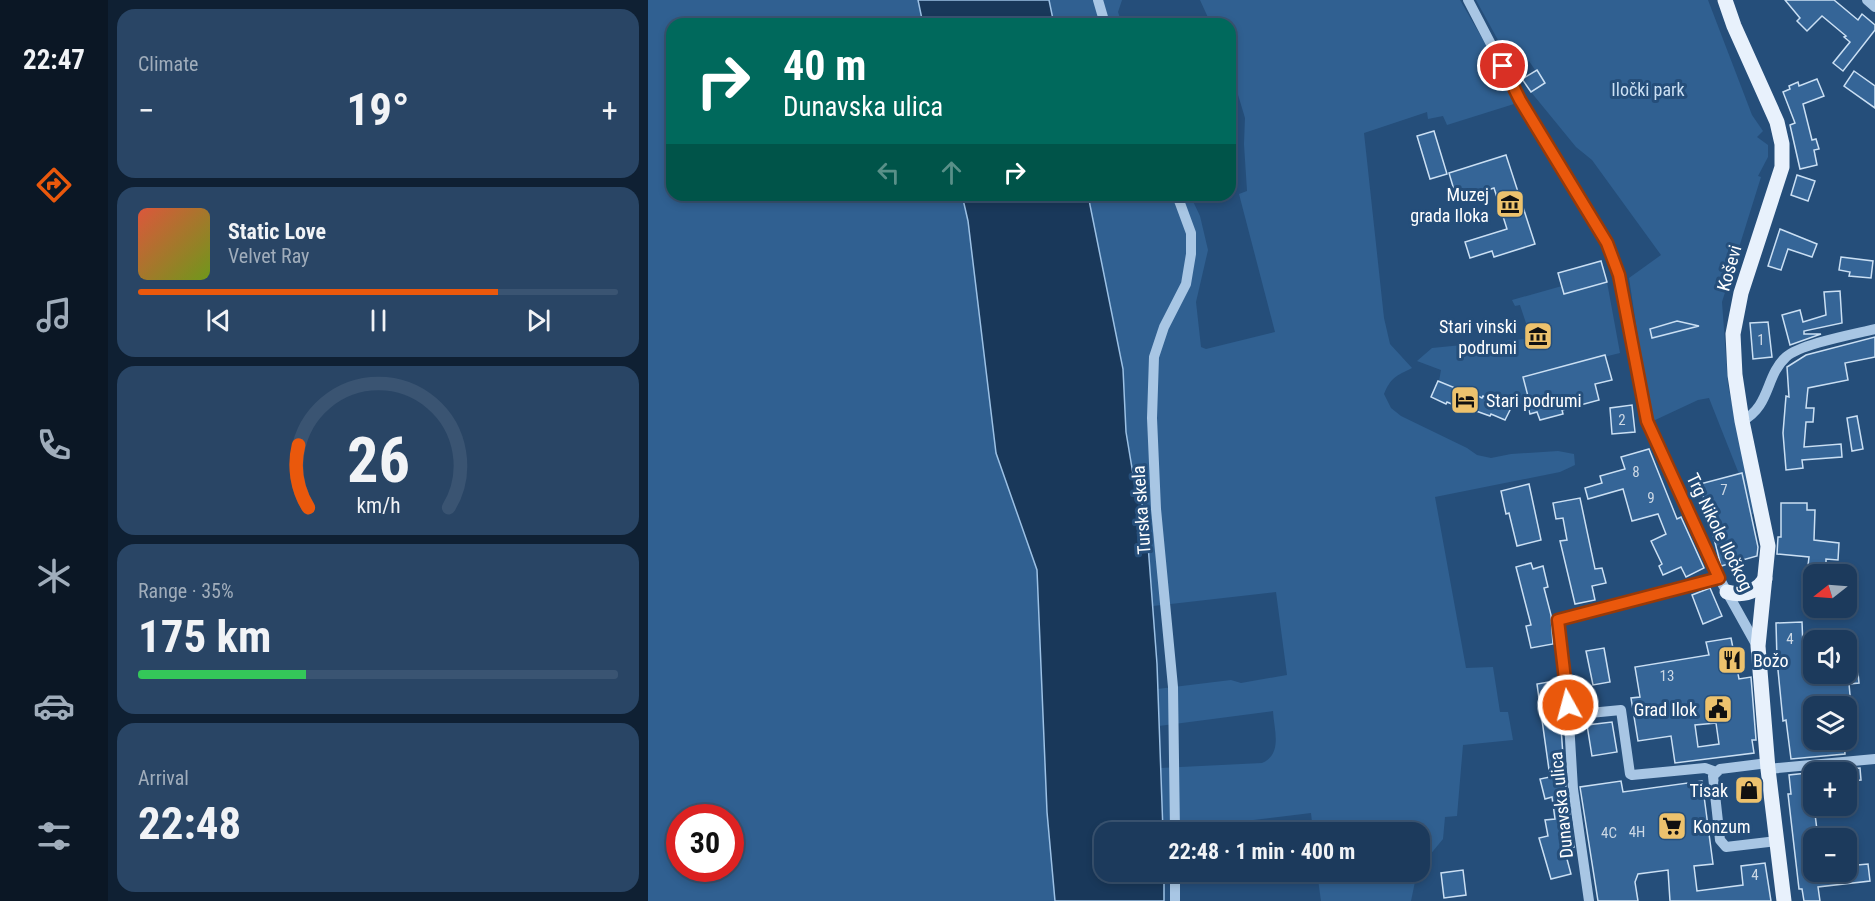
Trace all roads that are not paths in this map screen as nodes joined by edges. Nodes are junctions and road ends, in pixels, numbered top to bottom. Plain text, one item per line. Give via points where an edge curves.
1 (1098, 0) edge
2 (1468, 0) edge
3 (1725, 0) edge
4 (1866, 0) edge
5 (1875, 7) edge
6 (1103, 18) edge
7 (1179, 201) edge
8 (1875, 329) edge
9 (1742, 421) junction
10 (1767, 558) joint
11 (1719, 578) junction
12 (1765, 579) junction
13 (1727, 592) junction
14 (1758, 646) junction
15 (1569, 715) junction
16 (1875, 759) edge
17 (1768, 766) junction
18 (1716, 772) junction
19 (1175, 822) edge
20 (1777, 841) junction
21 (1174, 882) edge
22 (1175, 901) edge
23 (1589, 901) edge
24 (1784, 901) edge

1 - 6 street
2 - 11 street, Trg Nikole Iločkog via 1520,100 1607,243 1619,275 1651,434
3 - 9 main road, Koševi via 1777,122 1782,157 1782,168 1741,293 1733,334
4 - 5 street
7 - 19 street, Turska skela via 1191,233 1191,254 1186,284 1154,357 1152,418 1156,509 1173,687
8 - 9 street via 1787,355 1757,410
9 - 10 main road, Koševi via 1766,533
10 - 12 main road, Trg Nikole Iločkog
11 - 13 street, Trg Nikole Iločkog
11 - 15 street, Dunavska ulica via 1558,620
12 - 13 main road via 1749,592
12 - 14 main road, Trg Nikole Iločkog
13 - 14 street, Trg Nikole Iločkog
14 - 17 main road, Trg Nikole Iločkog
15 - 18 street via 1621,710 1632,775 1706,768
15 - 23 street, Dunavska ulica via 1573,789
16 - 17 street
17 - 18 street
17 - 20 main road, Trg Nikole Iločkog
18 - 20 street via 1713,776 1722,845
20 - 24 main road, Trg Nikole Iločkog
21 - 22 street

